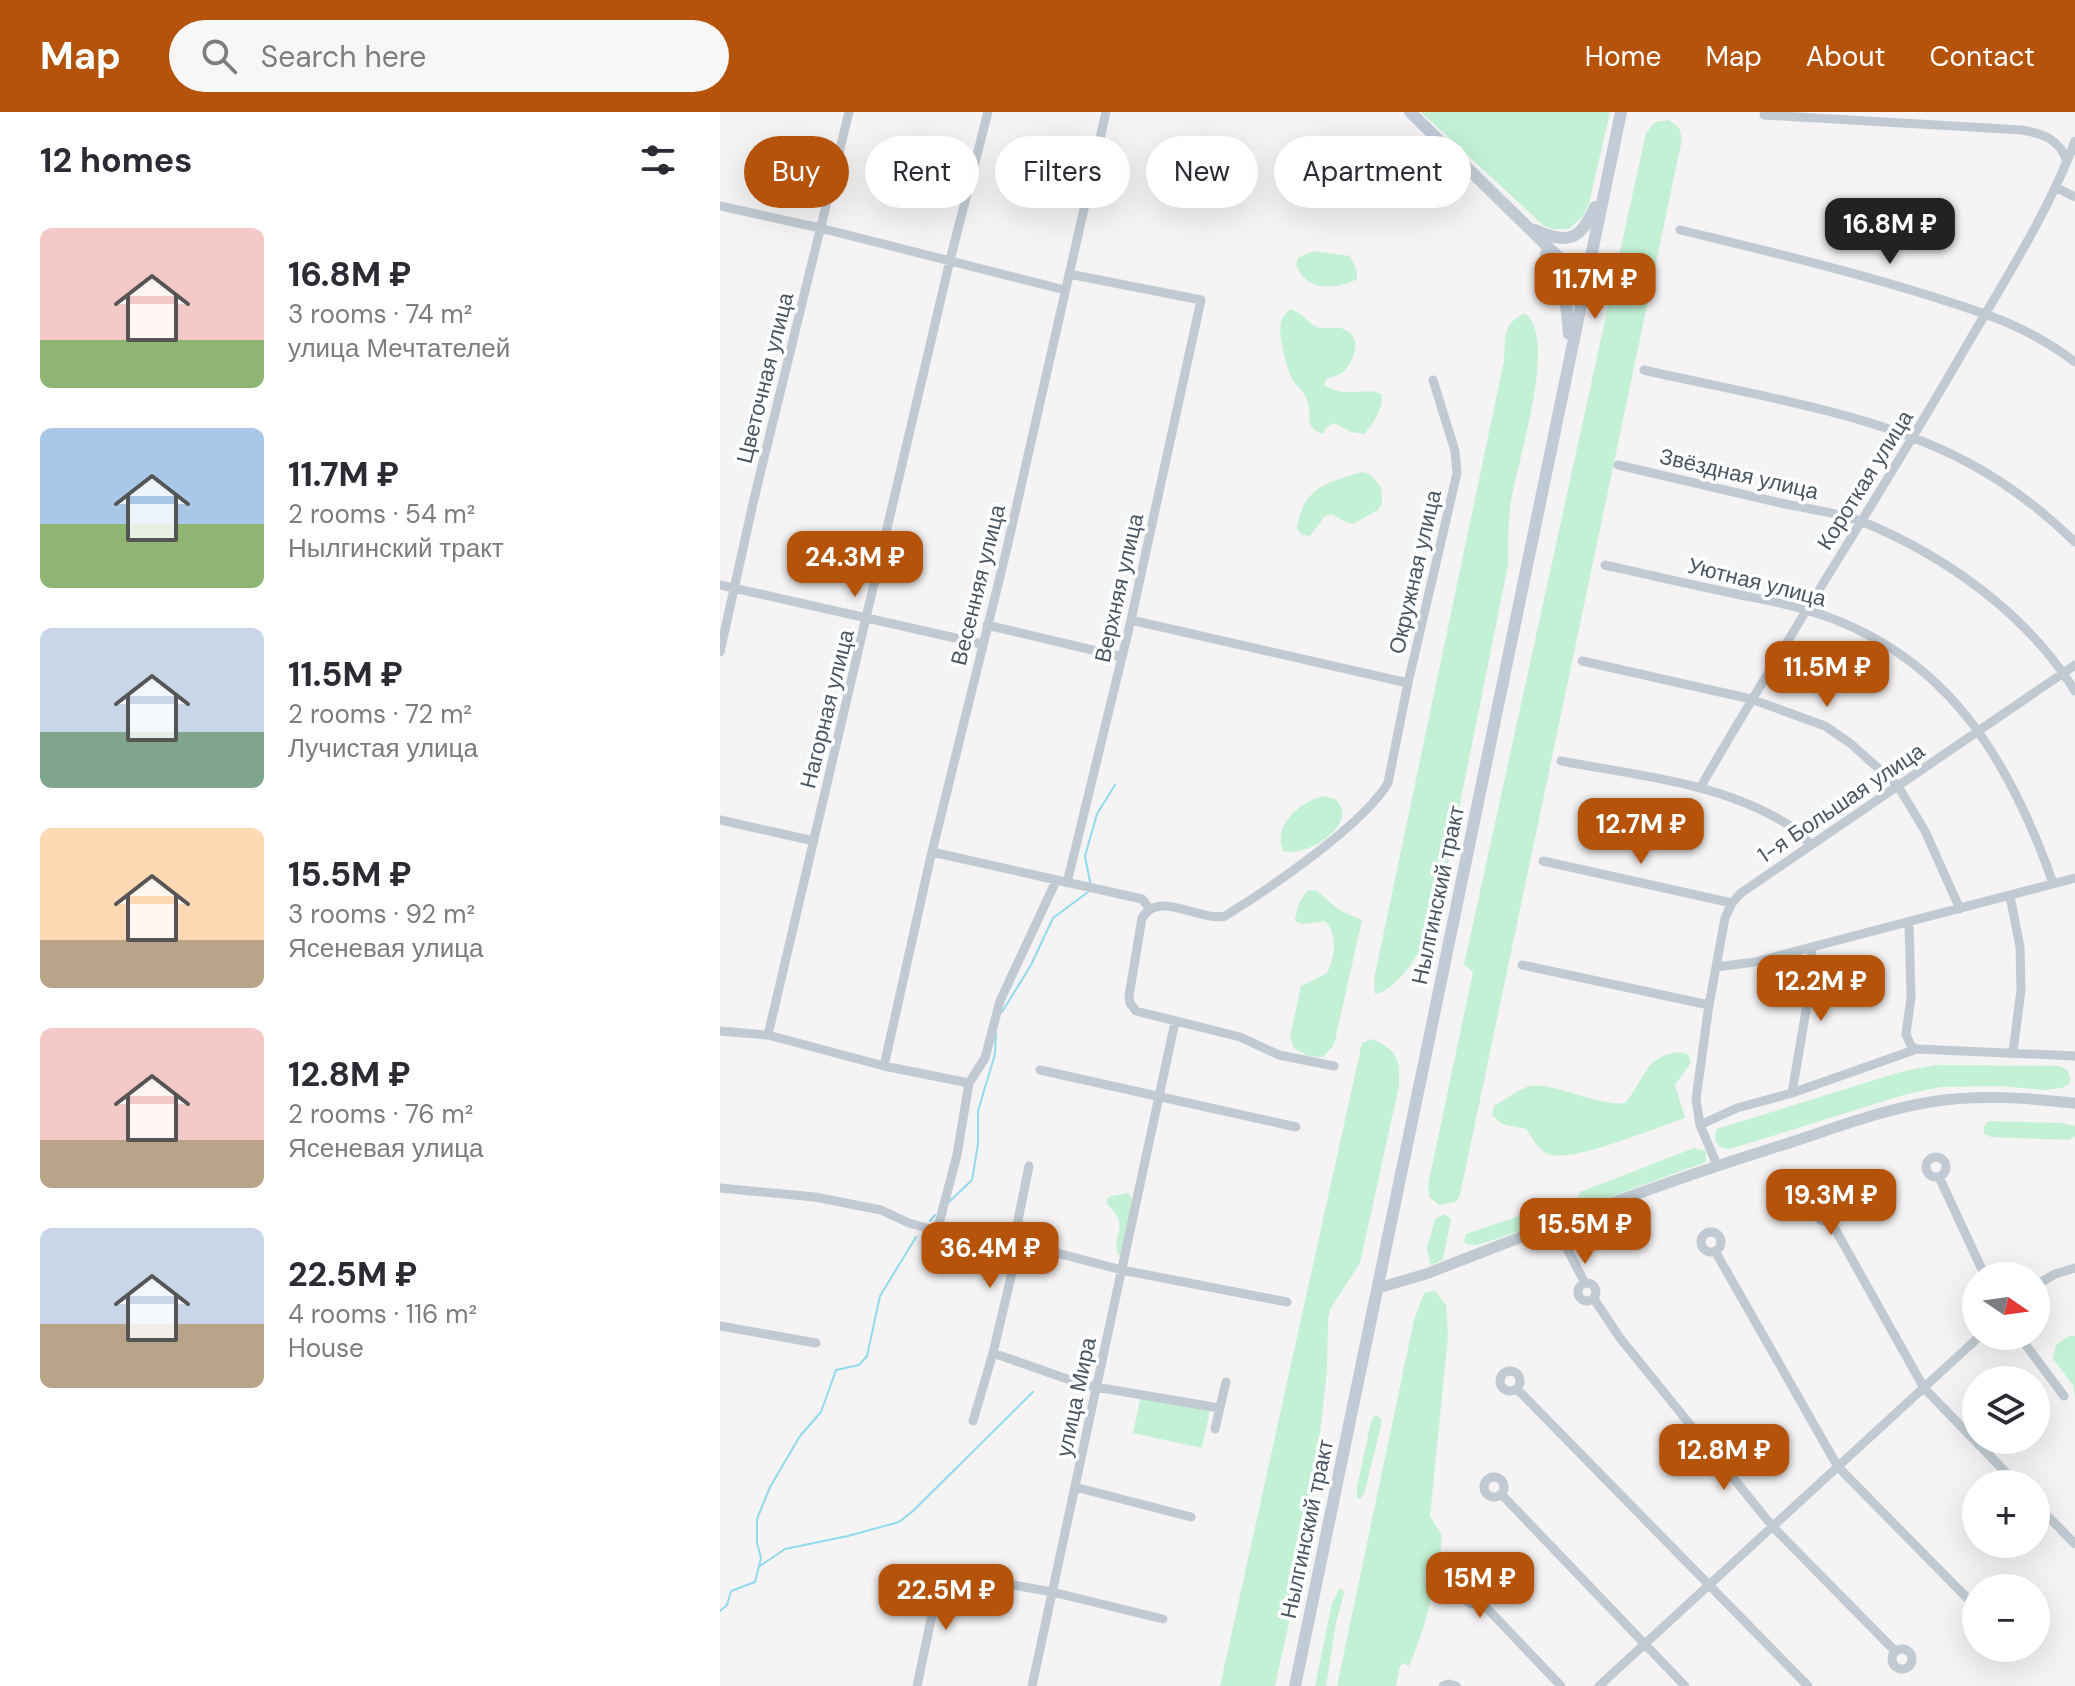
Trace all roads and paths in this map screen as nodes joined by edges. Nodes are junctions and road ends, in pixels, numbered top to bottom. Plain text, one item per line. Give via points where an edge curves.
1 (849, 112) edge
2 (988, 112) edge
3 (1106, 112) edge
4 (1410, 112) edge
5 (1621, 112) edge
6 (1764, 115) dead end
7 (2075, 141) edge
8 (2067, 161) junction
9 (1605, 184) junction
10 (2057, 188) junction
11 (2075, 197) edge
12 (720, 206) edge
13 (1525, 225) junction
14 (820, 228) junction
15 (1680, 230) dead end
16 (950, 260) junction
17 (1069, 274) junction
18 (1584, 282) junction
19 (1065, 290) junction
20 (1986, 313) junction
21 (1570, 353) junction
22 (2075, 362) edge
23 (1644, 370) dead end
24 (1433, 380) dead end
25 (1913, 439) junction
26 (1618, 465) dead end
27 (1860, 521) junction
28 (2075, 542) edge
29 (1605, 565) dead end
30 (720, 585) edge
31 (735, 589) junction
32 (1807, 610) junction
33 (867, 619) junction
34 (1131, 620) junction
35 (987, 625) junction
36 (982, 644) junction
37 (720, 652) edge
38 (1122, 657) junction
39 (1582, 661) dead end
40 (2075, 665) edge
41 (2063, 673) junction
42 (1408, 683) junction
43 (2075, 691) edge
44 (1751, 699) junction
45 (1979, 731) junction
46 (1561, 761) dead end
47 (1898, 786) junction
48 (1700, 788) junction
49 (720, 820) edge
50 (814, 841) junction
51 (1811, 844) junction
52 (932, 852) junction
53 (1543, 861) dead end
54 (2075, 878) edge
55 (1056, 881) junction
56 (1067, 883) junction
57 (2053, 883) junction
58 (2010, 896) junction
59 (1732, 903) junction
60 (1150, 909) junction
61 (1960, 909) junction
62 (1909, 923) junction
63 (1812, 948) junction
64 (1522, 965) dead end
65 (1716, 967) junction
66 (1709, 1005) junction
67 (1175, 1022) junction
68 (720, 1031) edge
69 (768, 1035) junction
70 (1917, 1049) junction
71 (2013, 1052) junction
72 (2075, 1056) edge
73 (884, 1066) junction
74 (1334, 1066) dead end
75 (1040, 1070) dead end
76 (969, 1083) junction
77 (1792, 1093) junction
78 (1158, 1098) junction
79 (2075, 1103) edge
80 (1700, 1125) junction
81 (1296, 1127) dead end
82 (1717, 1165) junction
83 (1029, 1166) dead end
84 (1940, 1179) dead end
85 (720, 1188) edge
86 (1830, 1220) dead end
87 (1554, 1224) junction
88 (937, 1231) junction
89 (1019, 1243) junction
90 (1715, 1251) dead end
91 (1979, 1262) edge
92 (2075, 1268) edge
93 (1122, 1270) junction
94 (2050, 1277) edge
95 (1378, 1288) junction
96 (1287, 1302) dead end
97 (720, 1326) edge
98 (816, 1343) dead end
99 (1965, 1350) edge
100 (2030, 1350) edge
101 (993, 1353) junction
102 (1226, 1382) dead end
103 (1098, 1386) junction
104 (1924, 1388) junction
105 (1517, 1389) dead end
106 (2064, 1396) dead end
107 (1219, 1408) junction
108 (973, 1421) dead end
109 (1215, 1429) dead end
110 (1838, 1467) junction
111 (2003, 1470) edge
112 (1075, 1487) junction
113 (1501, 1494) dead end
114 (1191, 1517) dead end
115 (2050, 1518) edge
116 (1773, 1527) junction
117 (2075, 1544) edge
118 (1709, 1585) junction
119 (1052, 1592) junction
120 (1962, 1593) edge
121 (1481, 1602) dead end
122 (1163, 1619) dead end
123 (1644, 1644) junction
124 (1895, 1651) dead end
125 (917, 1686) edge
126 (1032, 1686) edge
127 (1295, 1686) edge
128 (1443, 1686) edge
129 (1456, 1686) edge
130 (1561, 1686) edge
131 (1599, 1686) edge
132 (1685, 1686) edge
133 (1808, 1686) edge

1 - 14 street, Цветочная улица
2 - 16 street, Нагорная улица
3 - 17 street, Весенняя улица
4 - 13 main road
5 - 9 main road, Нылгинский тракт
6 - 8 street via 2022,130 2050,138
7 - 8 street, Короткая улица
8 - 10 street, Короткая улица
9 - 13 main road via 1589,220 1575,236 1557,238
9 - 18 main road, Нылгинский тракт
10 - 11 street
10 - 20 street, Короткая улица
12 - 14 street
13 - 18 main road
13 - 21 main road via 1565,289
14 - 16 street
14 - 31 street, Цветочная улица
15 - 20 street via 1867,276
16 - 19 street
16 - 33 street, Нагорная улица
17 - 19 street, Весенняя улица
17 - 34 street, Верхняя улица via 1201,300
18 - 21 main road, Нылгинский тракт
19 - 35 street, Весенняя улица
20 - 22 street via 2045,340
20 - 25 street, Короткая улица
21 - 95 main road, Нылгинский тракт
23 - 25 street via 1867,421
24 - 42 street, Окружная улица via 1457,473
25 - 27 street, Короткая улица
25 - 28 street via 1967,461 2019,494
26 - 27 street, Звёздная улица
27 - 32 street, Короткая улица
27 - 41 street, Звёздная улица via 1912,546 1988,596 2023,626
29 - 32 street, Уютная улица
30 - 31 street
31 - 33 street
31 - 37 street, Цветочная улица
32 - 44 street, Короткая улица
32 - 45 street, Уютная улица via 1897,652 1956,702
33 - 36 street
33 - 50 street, Нагорная улица
34 - 38 street, Верхняя улица
34 - 42 street, Окружная улица
35 - 36 street, Весенняя улица
35 - 38 street
36 - 52 street, Весенняя улица
38 - 56 street, Верхняя улица
39 - 44 street
40 - 41 street, 1-я Большая улица
41 - 43 street, Звёздная улица
41 - 45 street, 1-я Большая улица
42 - 60 street via 1388,783 1356,819 1225,916 1159,905
44 - 47 street via 1825,726
44 - 48 street, Короткая улица
45 - 47 street, 1-я Большая улица
45 - 57 street, Уютная улица via 2015,788
46 - 48 street
47 - 51 street, 1-я Большая улица
47 - 61 street
48 - 51 street via 1756,807
49 - 50 street
50 - 69 street, Нагорная улица
51 - 59 street, 1-я Большая улица
52 - 55 street
52 - 73 street, Весенняя улица
53 - 59 street
54 - 57 street
55 - 56 street
55 - 76 street via 1000,1001 985,1058
56 - 60 street via 1142,899
57 - 58 street
58 - 61 street
58 - 71 street via 2020,947 2021,990
59 - 65 street
60 - 67 street via 1142,918 1130,1003 1136,1011
61 - 62 street
62 - 63 street
62 - 70 street via 1911,998 1906,1034
63 - 65 street
63 - 77 street
64 - 66 street
65 - 66 street
66 - 80 street via 1696,1099
67 - 74 street via 1240,1037 1279,1055
67 - 78 street, улица Мира
68 - 69 street
69 - 73 street
70 - 71 street
70 - 77 street
71 - 72 street
73 - 76 street
75 - 78 street
76 - 88 street
77 - 80 street
78 - 81 street
78 - 93 street, улица Мира
79 - 82 street via 1999,1098 1930,1102
80 - 82 street
82 - 87 street
83 - 89 street via 1017,1225
84 - 91 street
85 - 88 street via 881,1210
86 - 104 street
87 - 95 street
87 - 116 street via 1585,1283 1578,1295 1585,1301 1594,1299
88 - 89 street
89 - 93 street
89 - 101 street
90 - 110 street
92 - 94 street
93 - 96 street
93 - 103 street, улица Мира
95 - 127 main road, Нылгинский тракт
97 - 98 street
99 - 104 street
100 - 106 street
101 - 103 street
101 - 108 street
102 - 107 street
103 - 107 street
103 - 112 street, улица Мира
104 - 110 street
104 - 111 street
105 - 118 street
107 - 109 street
110 - 116 street
110 - 120 street
112 - 114 street
112 - 119 street, улица Мира
113 - 123 street
115 - 117 street
116 - 118 street
116 - 124 street
118 - 123 street
118 - 133 street
119 - 122 street
119 - 125 street via 941,1572
119 - 126 street, улица Мира
121 - 130 street
123 - 131 street
123 - 132 street
128 - 129 street

